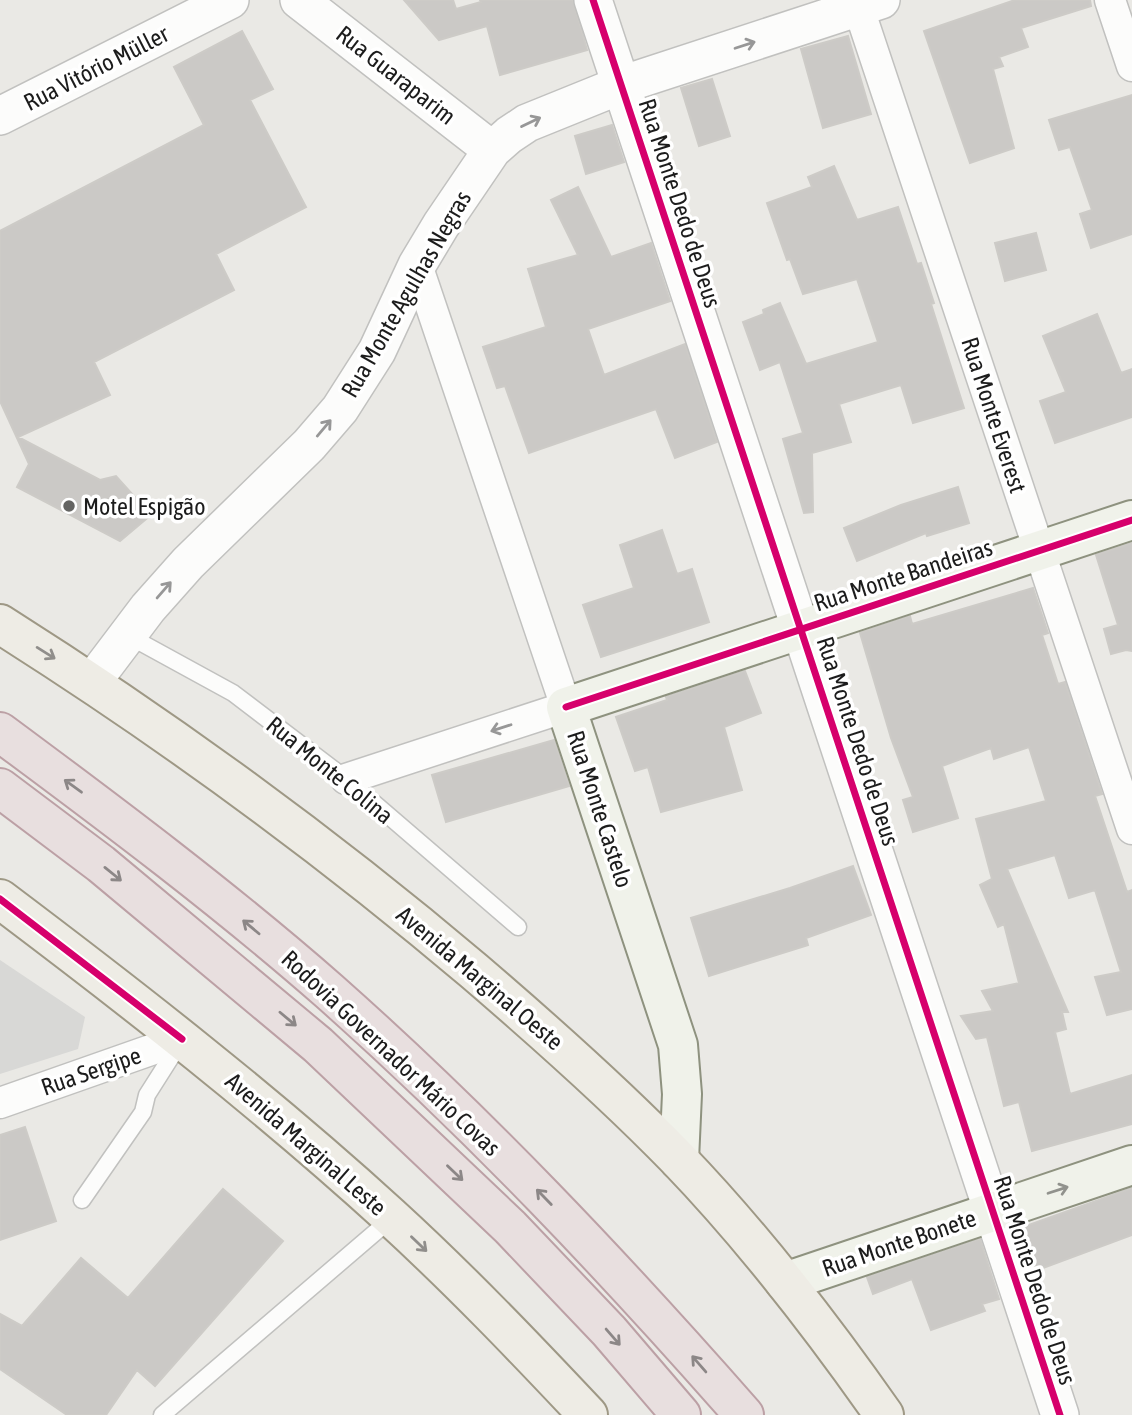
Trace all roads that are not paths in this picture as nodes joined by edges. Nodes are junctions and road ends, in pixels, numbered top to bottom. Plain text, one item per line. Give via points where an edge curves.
1 (230, 0) edge
2 (299, 0) edge
3 (593, 0) edge
4 (1110, 0) edge
5 (865, 3) edge
6 (1132, 66) edge
7 (621, 85) junction
8 (0, 116) edge
9 (492, 150) junction
10 (417, 265) junction
11 (1132, 520) edge
12 (1039, 550) junction
13 (0, 624) edge
14 (801, 629) junction
15 (127, 635) junction
16 (92, 682) junction
17 (566, 707) junction
18 (0, 732) edge
19 (346, 779) junction
20 (0, 788) edge
21 (1132, 829) edge
22 (0, 900) edge
23 (518, 927) dead end
24 (182, 1039) junction
25 (0, 1103) edge
26 (678, 1160) junction
27 (1132, 1166) edge
28 (82, 1200) dead end
29 (993, 1211) junction
30 (392, 1218) junction
31 (785, 1282) junction
32 (162, 1415) edge
33 (588, 1415) edge
34 (681, 1415) edge
35 (744, 1415) edge
36 (884, 1415) edge
37 (1060, 1415) edge

1 - 8 street, Rua Vitório Müller
2 - 9 street, Rua Guaraparim
3 - 7 street, Rua Monte Dedo de Deus
4 - 6 street
7 -> 5 street, Rua Monte Agulhas Negras
5 - 12 street, Rua Monte Everest
9 -> 7 street, Rua Monte Agulhas Negras via 527,123
7 - 14 street, Rua Monte Dedo de Deus
9 - 10 street, Rua Monte Agulhas Negras
15 -> 10 street, Rua Monte Agulhas Negras via 188,563 340,409 377,351
10 - 17 street, Rua Monte Castelo
11 - 12 main road, Rua Monte Bandeiras
12 - 14 main road, Rua Monte Bandeiras
12 - 21 street, Rua Monte Everest
13 -> 16 main road, Avenida Marginal Oeste
14 - 17 main road, Rua Monte Bandeiras
14 - 29 street, Rua Monte Dedo de Deus
15 - 16 street, Rua Monte Agulhas Negras
15 - 19 lane, Rua Monte Colina via 233,693
16 - 26 main road, Avenida Marginal Oeste via 299,830 424,929 540,1027
17 -> 19 street, Rua Monte Bandeiras
17 - 26 main road, Rua Monte Castelo via 678,1045 682,1094
35 -> 18 highway, Rodovia Governador Mário Covas via 641,1297 419,1074 212,894
19 - 23 lane, Rua Monte Colina
20 -> 34 highway, Rodovia Governador Mário Covas via 101,864 318,1045 510,1227
22 - 24 main road, Avenida Marginal Leste
24 - 25 street, Rua Sergipe
24 - 28 lane via 147,1095 143,1112
24 - 30 main road, Avenida Marginal Leste
26 - 31 main road, Avenida Marginal Oeste
29 -> 27 main road, Rua Monte Bonete
29 - 31 main road, Rua Monte Bonete
29 - 37 street, Rua Monte Dedo de Deus
30 - 32 lane
30 -> 33 main road, Avenida Marginal Leste
31 - 36 main road, Avenida Marginal Oeste

